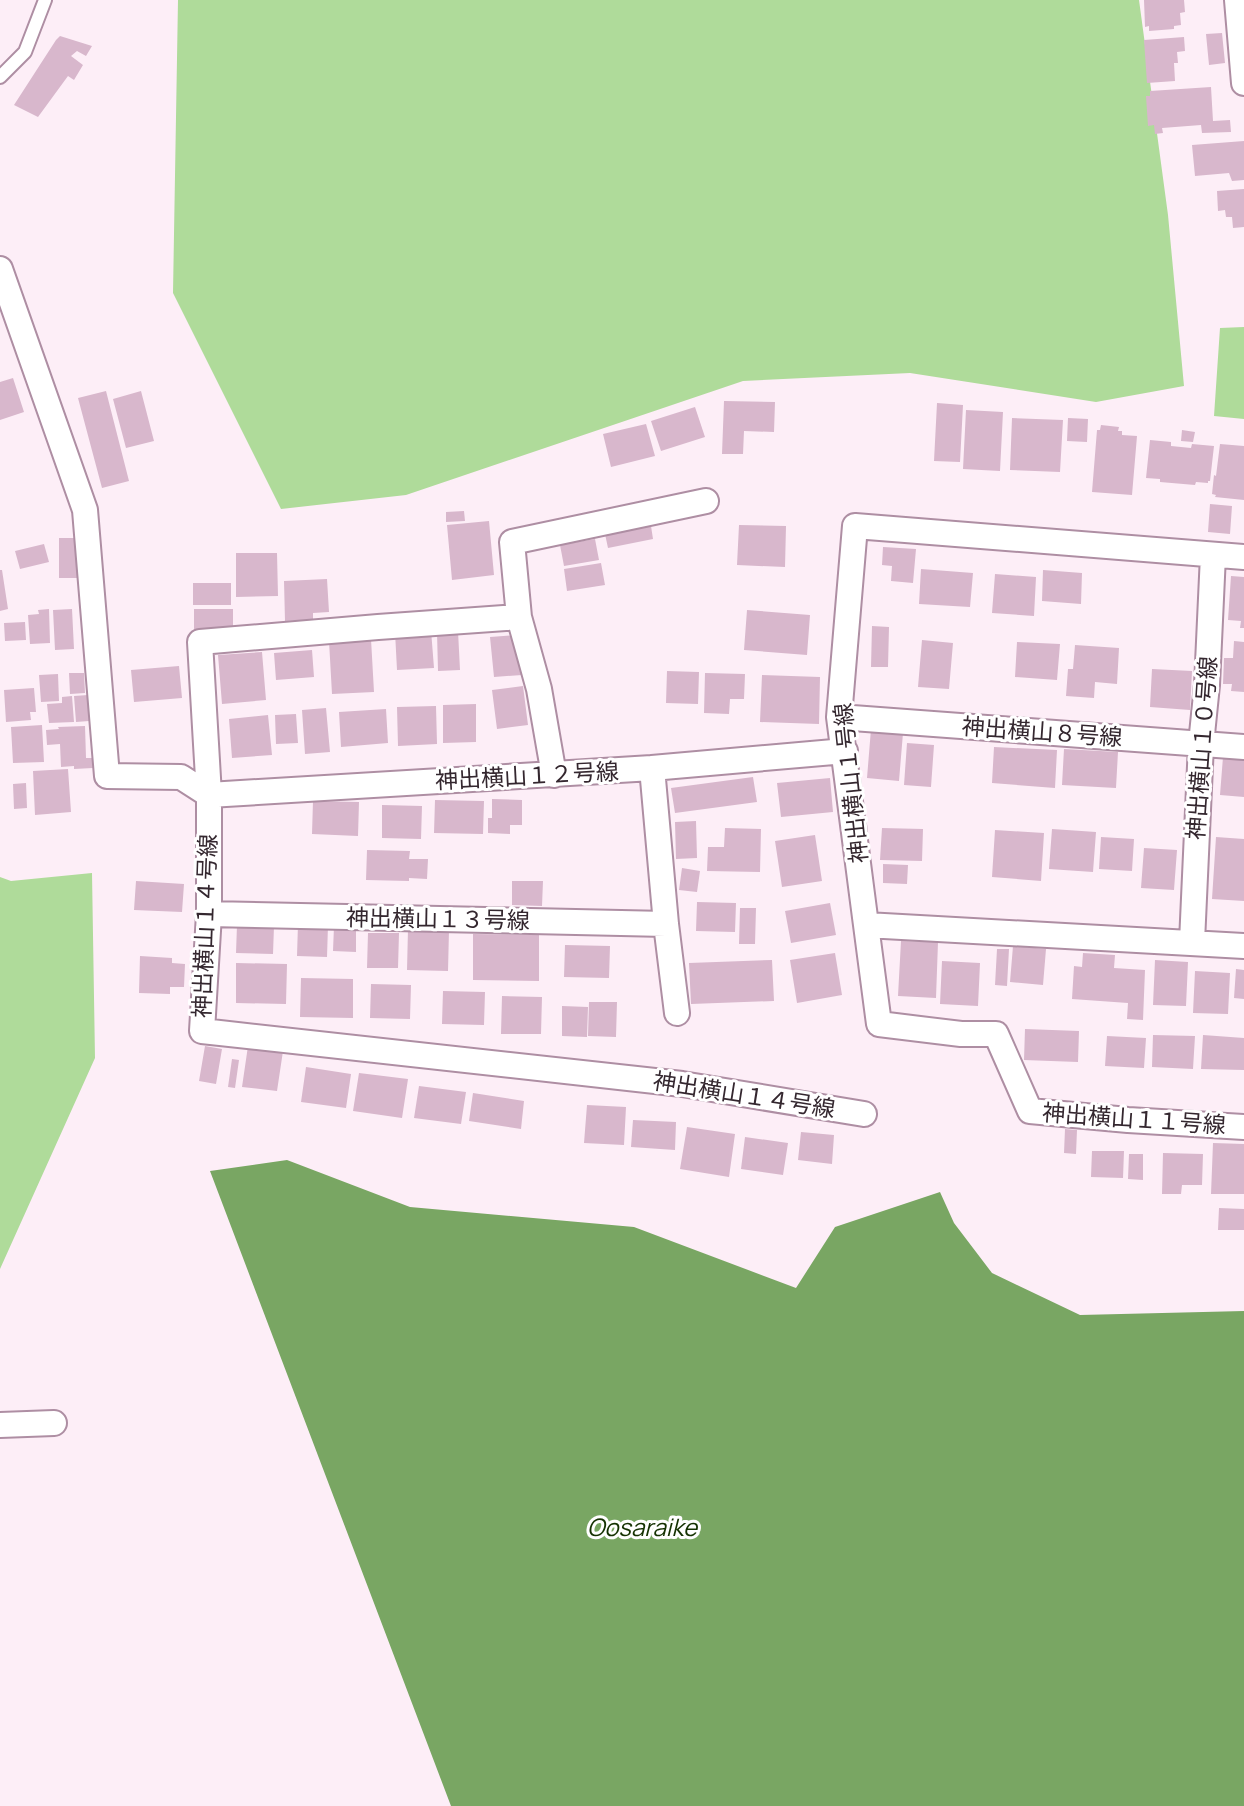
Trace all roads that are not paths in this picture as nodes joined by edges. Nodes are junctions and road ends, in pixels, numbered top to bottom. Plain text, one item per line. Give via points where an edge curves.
1 (46, 0) edge
2 (1237, 0) edge
3 (0, 77) edge
4 (1244, 83) edge
5 (0, 269) edge
6 (706, 501) dead end
7 (1213, 555) junction
8 (1244, 557) edge
9 (519, 617) junction
10 (839, 717) junction
11 (1201, 744) junction
12 (1244, 747) edge
13 (845, 751) junction
14 (653, 768) junction
15 (554, 775) junction
16 (209, 795) junction
17 (209, 914) junction
18 (666, 924) junction
19 (866, 925) junction
20 (1192, 942) junction
21 (1244, 946) edge
22 (677, 1013) dead end
23 (864, 1114) dead end
24 (1244, 1127) edge
25 (54, 1423) dead end
26 (0, 1425) edge

1 - 3 lane via 25,52
2 - 4 street
5 - 16 street via 85,510 107,776 181,777
6 - 9 street via 512,542
7 - 8 street, 神出横山１号線
7 - 10 street, 神出横山１号線 via 855,526
7 - 11 street, 神出横山１０号線
9 - 15 street
9 - 16 street, 神出横山１４号線 via 200,642
10 - 11 street, 神出横山８号線
10 - 13 street, 神出横山１号線
11 - 12 street, 神出横山８号線
11 - 20 street, 神出横山１０号線
13 - 14 street, 神出横山１２号線
13 - 19 street, 神出横山１号線
14 - 15 street, 神出横山１２号線
14 - 18 street
15 - 16 street, 神出横山１２号線
16 - 17 street, 神出横山１４号線
17 - 18 street, 神出横山１３号線
17 - 23 street, 神出横山１４号線 via 202,1031 682,1084
18 - 22 street
19 - 20 street
19 - 24 street, 神出横山１１号線 via 879,1024 996,1034 1030,1111
20 - 21 street
25 - 26 street

